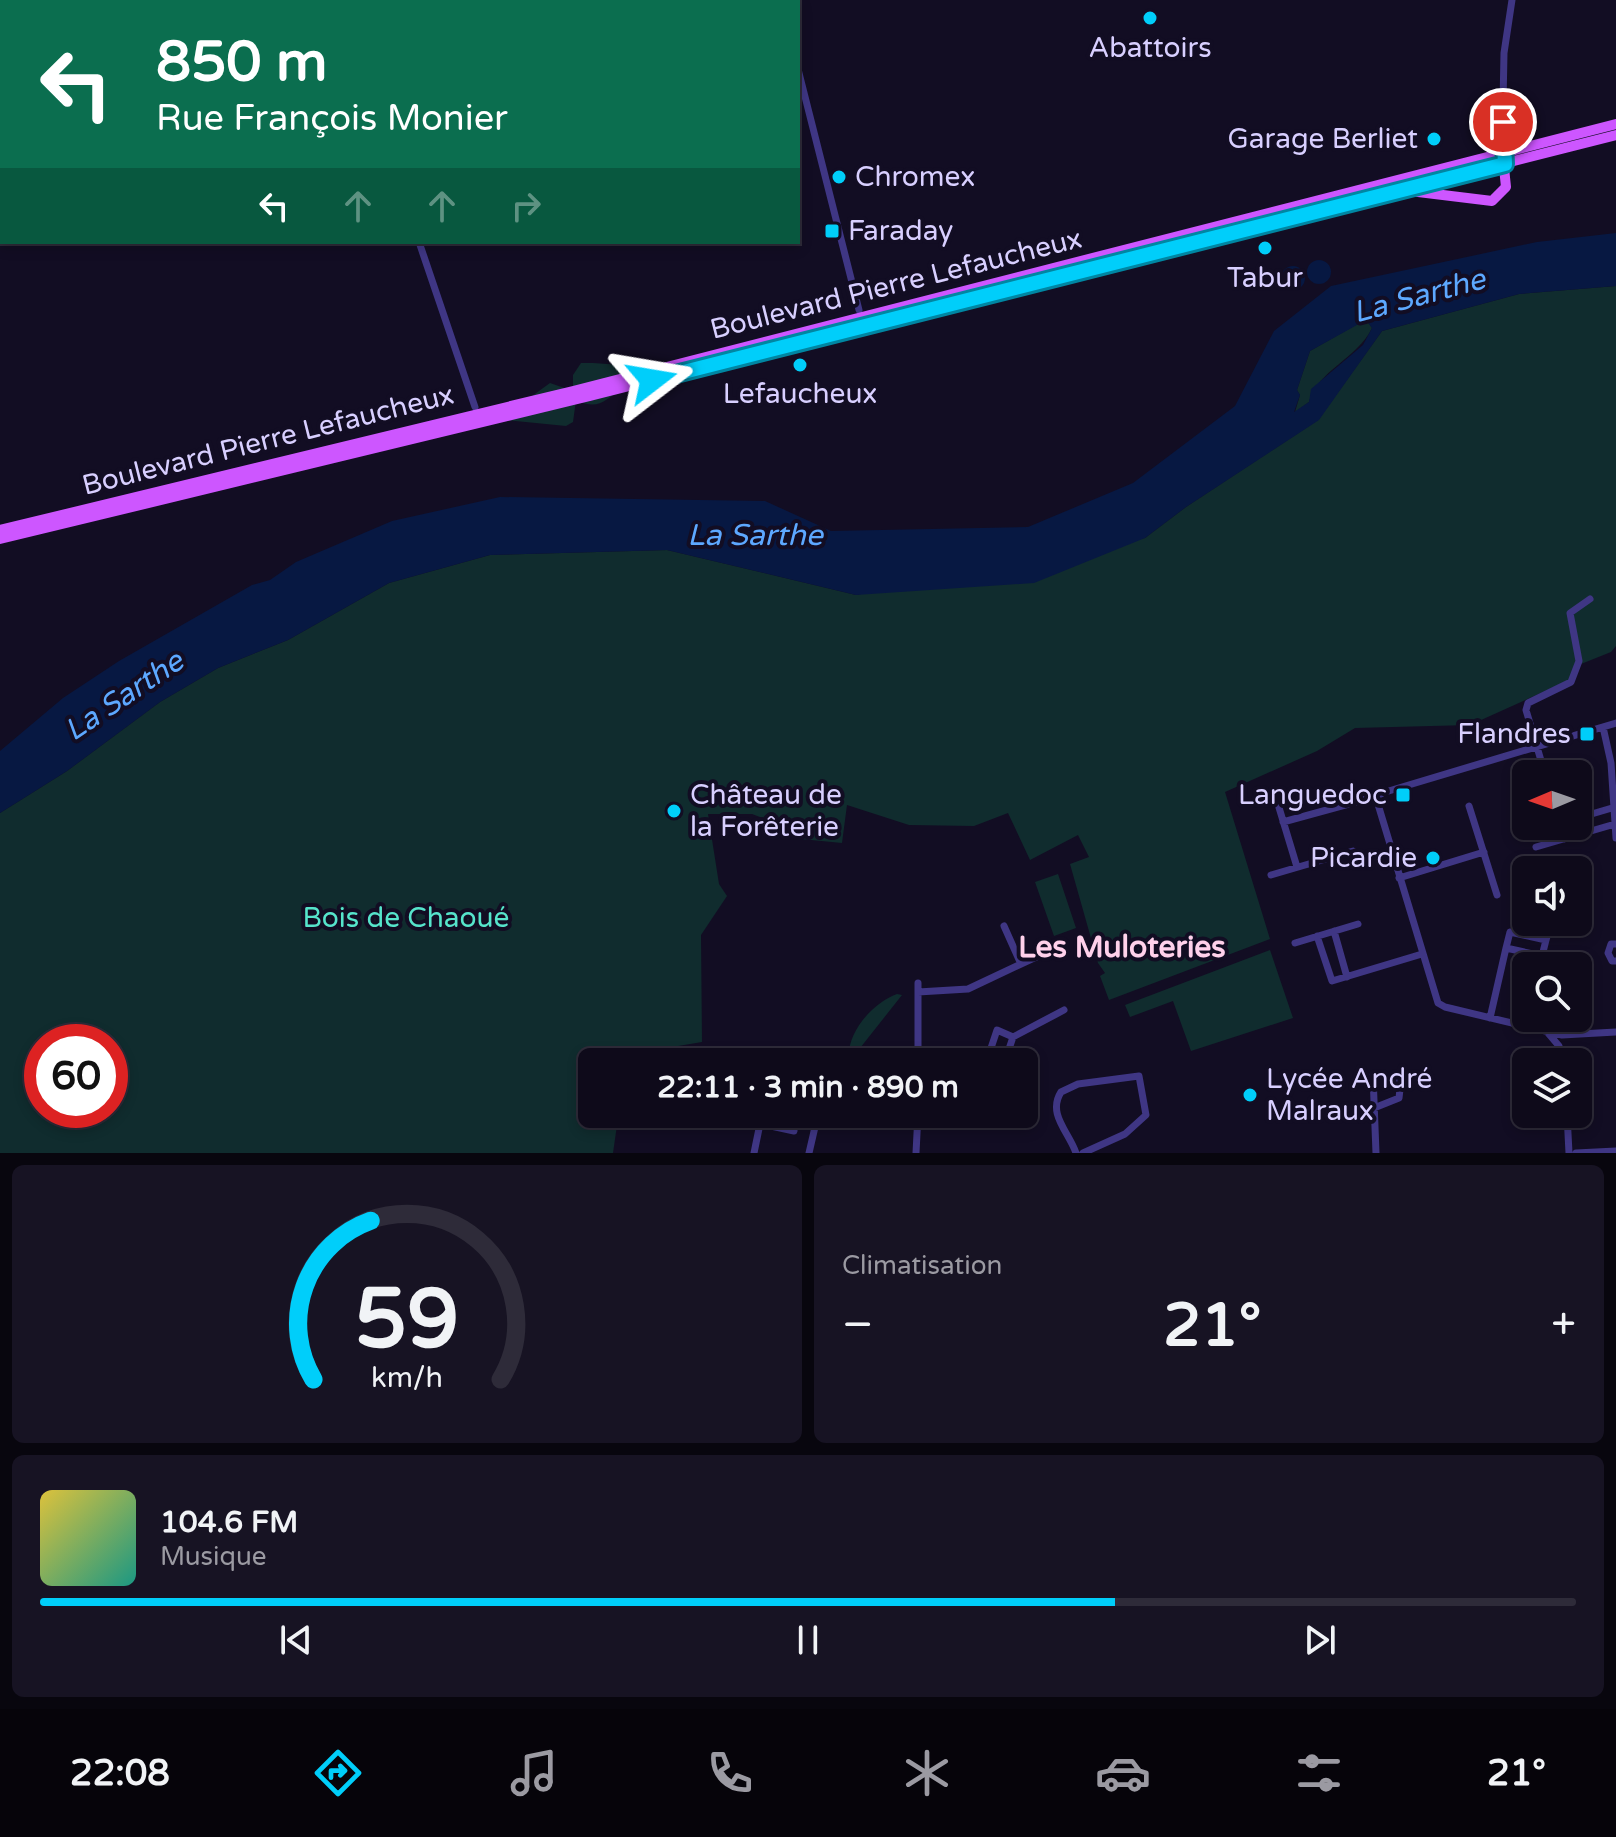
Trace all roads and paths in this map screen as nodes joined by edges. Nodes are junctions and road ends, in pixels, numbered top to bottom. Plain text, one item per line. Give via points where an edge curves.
1 (1512, 0) edge
2 (800, 77) edge
3 (1616, 124) edge
4 (1616, 135) edge
5 (1504, 159) junction
6 (1392, 191) junction
7 (420, 244) edge
8 (859, 310) dead end
9 (575, 395) junction
10 (475, 407) dead end
11 (0, 530) edge
12 (0, 539) edge
13 (1590, 599) dead end
14 (1616, 723) edge
15 (1603, 727) junction
16 (1536, 748) junction
17 (1540, 760) edge
18 (1274, 791) dead end
19 (1378, 796) junction
20 (1469, 806) dead end
21 (1612, 808) junction
22 (1592, 814) edge
23 (1283, 822) junction
24 (1614, 824) edge
25 (1592, 831) edge
26 (1616, 838) edge
27 (1560, 840) edge
28 (1536, 847) dead end
29 (1353, 851) dead end
30 (1484, 852) junction
31 (1297, 867) junction
32 (1271, 875) dead end
33 (1399, 878) junction
34 (1497, 895) dead end
35 (1358, 924) dead end
36 (1004, 926) dead end
37 (1334, 931) junction
38 (1317, 936) junction
39 (1547, 936) edge
40 (1546, 940) junction
41 (1295, 943) dead end
42 (1616, 944) edge
43 (1506, 948) junction
44 (1047, 952) dead end
45 (1524, 952) edge
46 (1543, 952) edge
47 (1422, 954) junction
48 (1616, 961) edge
49 (1021, 964) junction
50 (1347, 977) junction
51 (918, 983) dead end
52 (918, 992) junction
53 (1064, 1010) dead end
54 (1490, 1018) junction
55 (1512, 1023) edge
56 (1546, 1032) edge
57 (1555, 1032) edge
58 (1616, 1032) edge
59 (1013, 1037) junction
60 (918, 1048) edge
61 (991, 1048) edge
62 (1009, 1048) edge
63 (1560, 1048) edge
64 (1374, 1108) junction
65 (759, 1128) edge
66 (781, 1128) edge
67 (815, 1128) edge
68 (917, 1128) edge
69 (1568, 1128) edge
70 (794, 1131) dead end
71 (1616, 1151) edge
72 (754, 1153) edge
73 (809, 1153) edge
74 (916, 1153) edge
75 (1076, 1153) edge
76 (1083, 1153) edge
77 (1376, 1153) edge
78 (1569, 1153) edge
79 (1576, 1153) edge

1 - 5 street via 1504,53
2 - 8 street
3 - 5 main road, Boulevard Pierre Lefaucheux
4 - 5 main road, Boulevard Pierre Lefaucheux
5 - 6 main road, Boulevard Pierre Lefaucheux
5 - 6 main road via 1506,187 1492,201
5 - 9 main road, Boulevard Pierre Lefaucheux
6 - 9 main road, Boulevard Pierre Lefaucheux
7 - 10 street
9 - 11 main road, Boulevard Pierre Lefaucheux
9 - 12 main road, Boulevard Pierre Lefaucheux
13 - 16 street via 1570,613 1579,661 1571,682 1528,703 1526,715
14 - 15 street
15 - 16 street
15 - 21 street
16 - 17 street
16 - 19 street
18 - 23 street
19 - 23 street
19 - 33 street
20 - 30 street
21 - 22 street
21 - 24 street
23 - 31 street
24 - 25 street
24 - 26 street
27 - 28 street
29 - 31 street
30 - 33 street
30 - 34 street
31 - 32 street
33 - 47 street
35 - 37 street
36 - 49 street
37 - 38 street
37 - 50 street
38 - 41 street
38 - 50 street via 1332,981
39 - 40 street
40 - 43 street via 1510,932
40 - 46 street
42 - 48 street via 1608,953
43 - 45 street
43 - 54 street
44 - 49 street
47 - 50 street
47 - 54 street via 1438,1003
49 - 52 street via 968,989
51 - 52 street
52 - 60 street
53 - 59 street
54 - 55 street
56 - 63 street
57 - 58 street
59 - 61 street via 997,1030
59 - 62 street
64 - 64 street via 1373,1075 1395,1080 1399,1098
64 - 77 street
65 - 72 street
66 - 70 street
67 - 73 street
68 - 74 street
69 - 78 street
71 - 79 street
75 - 76 street via 1057,1115 1061,1092 1078,1084 1139,1076 1146,1115 1125,1134

